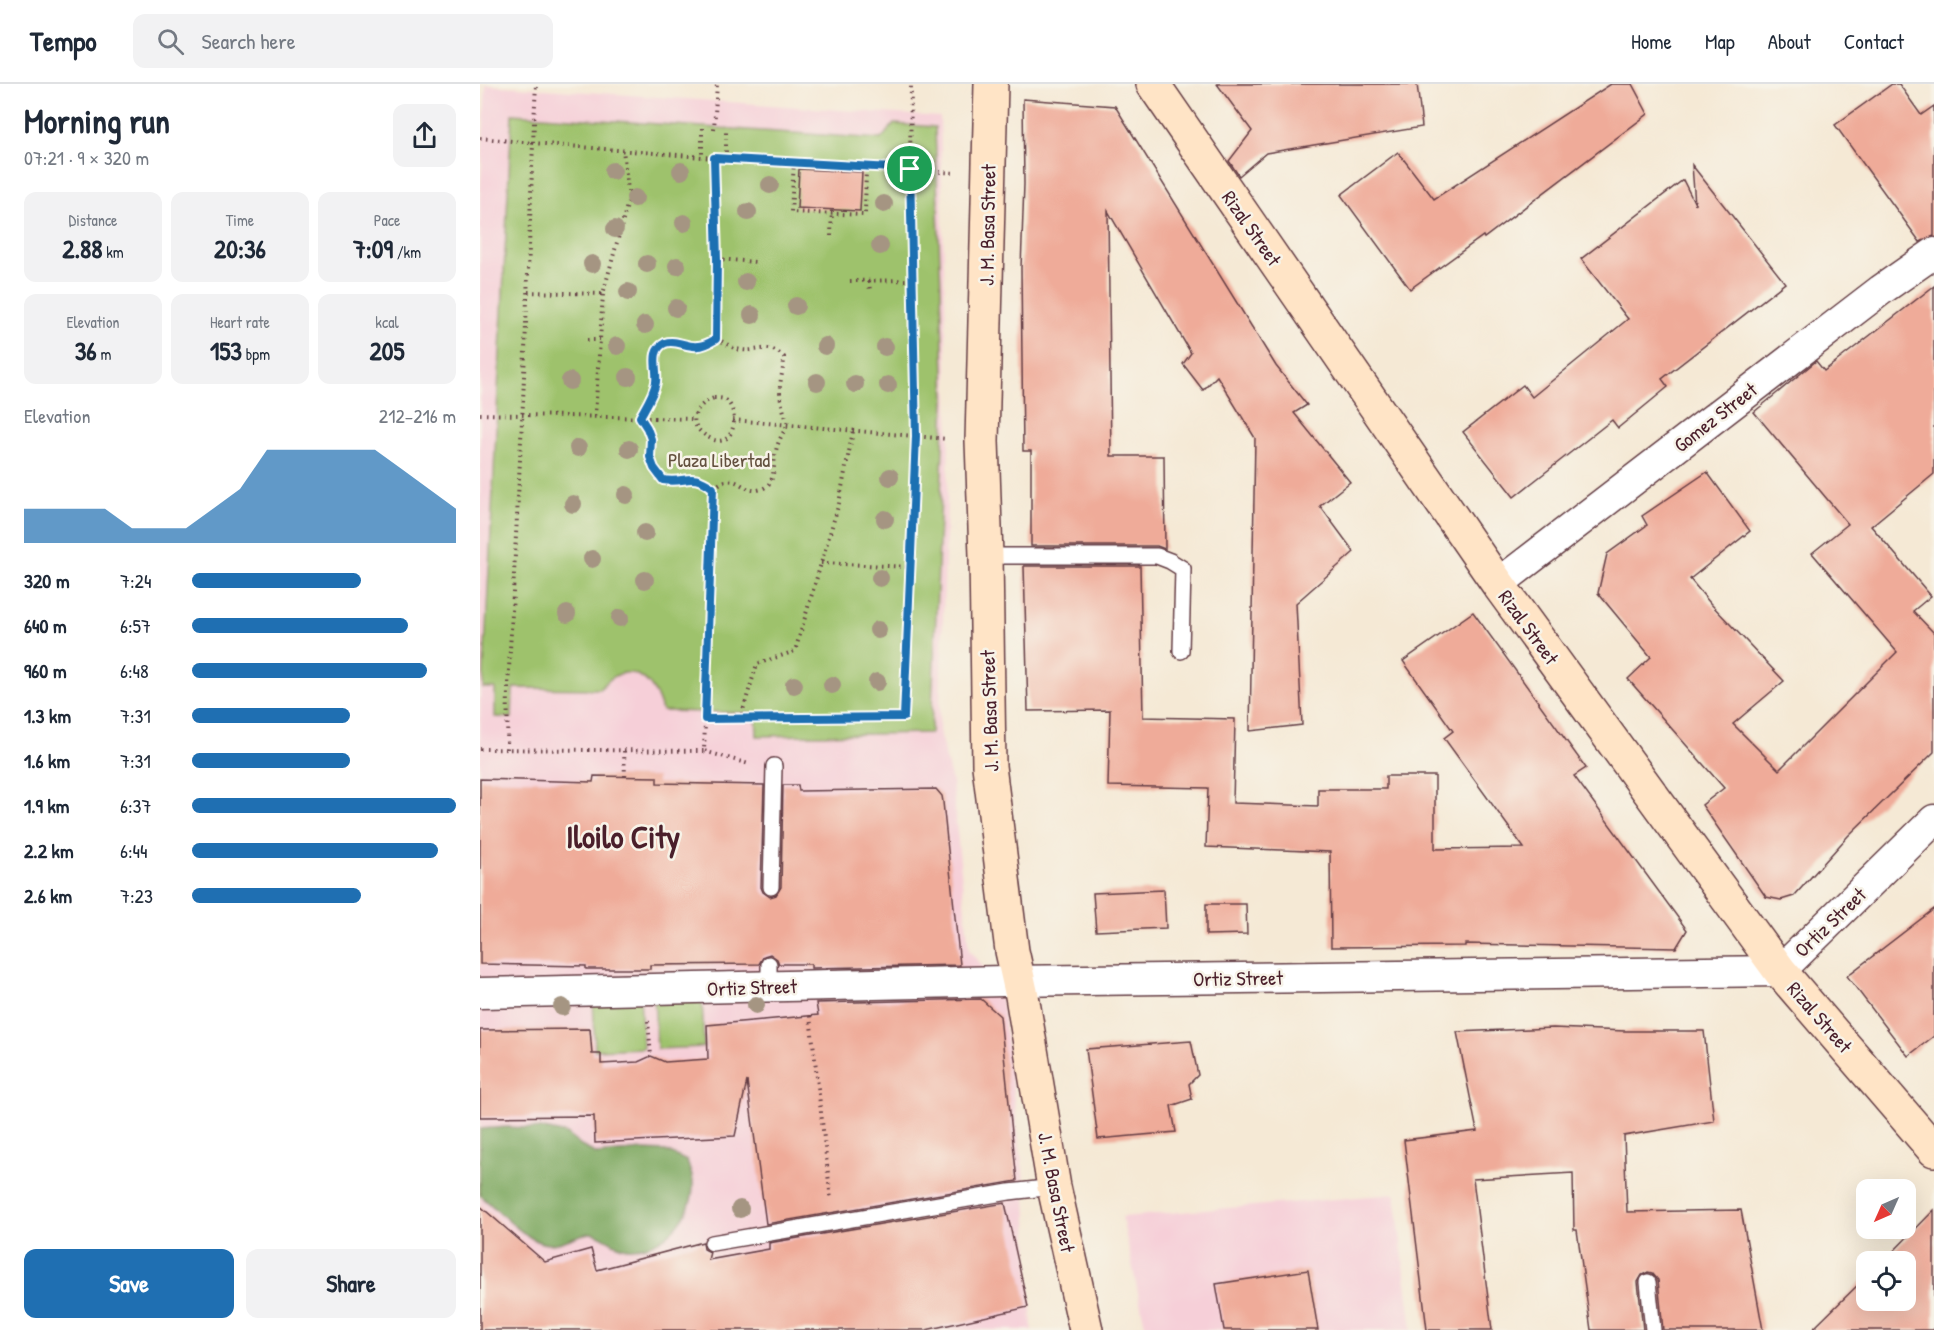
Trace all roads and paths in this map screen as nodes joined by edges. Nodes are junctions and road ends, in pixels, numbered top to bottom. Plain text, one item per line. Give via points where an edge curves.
1 (536, 84) edge
2 (717, 84) edge
3 (912, 84) edge
4 (991, 84) edge
5 (1153, 84) edge
6 (702, 128) dead end
7 (714, 129) dead end
8 (726, 130) dead end
9 (480, 138) edge
10 (533, 143) junction
11 (623, 150) junction
12 (702, 156) junction
13 (714, 158) junction
14 (726, 158) junction
15 (794, 162) junction
16 (866, 166) junction
17 (910, 169) junction
18 (930, 170) dead end
19 (831, 212) junction
20 (831, 236) dead end
21 (1934, 253) edge
22 (717, 259) junction
23 (756, 262) dead end
24 (913, 280) junction
25 (850, 281) dead end
26 (869, 281) junction
27 (528, 292) junction
28 (870, 292) dead end
29 (603, 294) junction
30 (587, 339) dead end
31 (716, 339) junction
32 (600, 340) junction
33 (480, 414) edge
34 (522, 415) junction
35 (595, 416) junction
36 (640, 417) junction
37 (694, 419) junction
38 (733, 420) junction
39 (788, 424) junction
40 (853, 431) junction
41 (916, 436) junction
42 (982, 441) junction
43 (713, 488) junction
44 (986, 556) junction
45 (821, 563) junction
46 (910, 567) junction
47 (1498, 584) junction
48 (1181, 651) dead end
49 (705, 719) junction
50 (740, 720) junction
51 (480, 749) edge
52 (507, 749) junction
53 (624, 750) junction
54 (704, 751) junction
55 (756, 766) dead end
56 (774, 766) dead end
57 (625, 777) dead end
58 (1934, 820) edge
59 (771, 887) dead end
60 (1780, 971) junction
61 (1018, 981) junction
62 (807, 986) junction
63 (480, 993) edge
64 (1934, 1149) edge
65 (1054, 1187) junction
66 (833, 1221) junction
67 (712, 1243) dead end
68 (1648, 1282) dead end
69 (1079, 1328) edge
70 (1653, 1330) edge

1 - 10 path
2 - 7 path
3 - 17 path
4 - 42 main road, J. M. Basa Street
5 - 47 main road, Rizal Street
6 - 12 path
8 - 14 path
9 - 10 path
10 - 11 path
10 - 27 path
11 - 12 path
11 - 29 path via 629,198
12 - 13 path
13 - 14 path
13 - 22 path
14 - 15 path
15 - 16 path
15 - 19 path via 791,212
16 - 17 path
16 - 19 path via 865,215
17 - 18 path
17 - 24 path
19 - 20 path
21 - 47 street, Gomez Street via 1871,297
22 - 23 path
22 - 31 path
24 - 26 path
24 - 41 path
25 - 26 path
26 - 28 path
27 - 29 path
27 - 34 path
29 - 32 path
30 - 32 path
31 - 36 path via 699,346 665,343 656,352 656,381
31 - 39 path via 734,348 775,349 784,357 780,385
32 - 35 path
33 - 34 path
34 - 35 path
34 - 52 path
35 - 36 path
36 - 37 path
36 - 43 path via 651,439 654,468 663,480 701,479
37 - 38 path via 698,408 714,398 728,402
37 - 38 path via 700,431 715,441 729,438
38 - 39 path
39 - 40 path
39 - 43 path via 775,452 774,473 769,483 751,491 737,482 726,481
40 - 41 path
40 - 45 path via 839,503
41 - 42 path
41 - 46 path
42 - 44 main road, J. M. Basa Street
43 - 49 path
44 - 48 lane via 1157,556 1170,561 1183,569
44 - 61 main road, J. M. Basa Street via 989,766
45 - 46 path
45 - 50 path via 795,651 758,664
46 - 50 path via 904,717
47 - 60 main road, Rizal Street
49 - 50 path
49 - 54 path
51 - 52 path
52 - 53 path
53 - 54 path
53 - 57 path
54 - 55 path
56 - 59 lane
58 - 60 street, Ortiz Street
60 - 61 street, Ortiz Street
60 - 64 main road, Rizal Street
61 - 62 street, Ortiz Street
61 - 65 main road, J. M. Basa Street
62 - 63 street, Ortiz Street via 769,975
62 - 66 path
65 - 66 lane
65 - 69 main road, J. M. Basa Street
66 - 67 lane
68 - 70 lane

